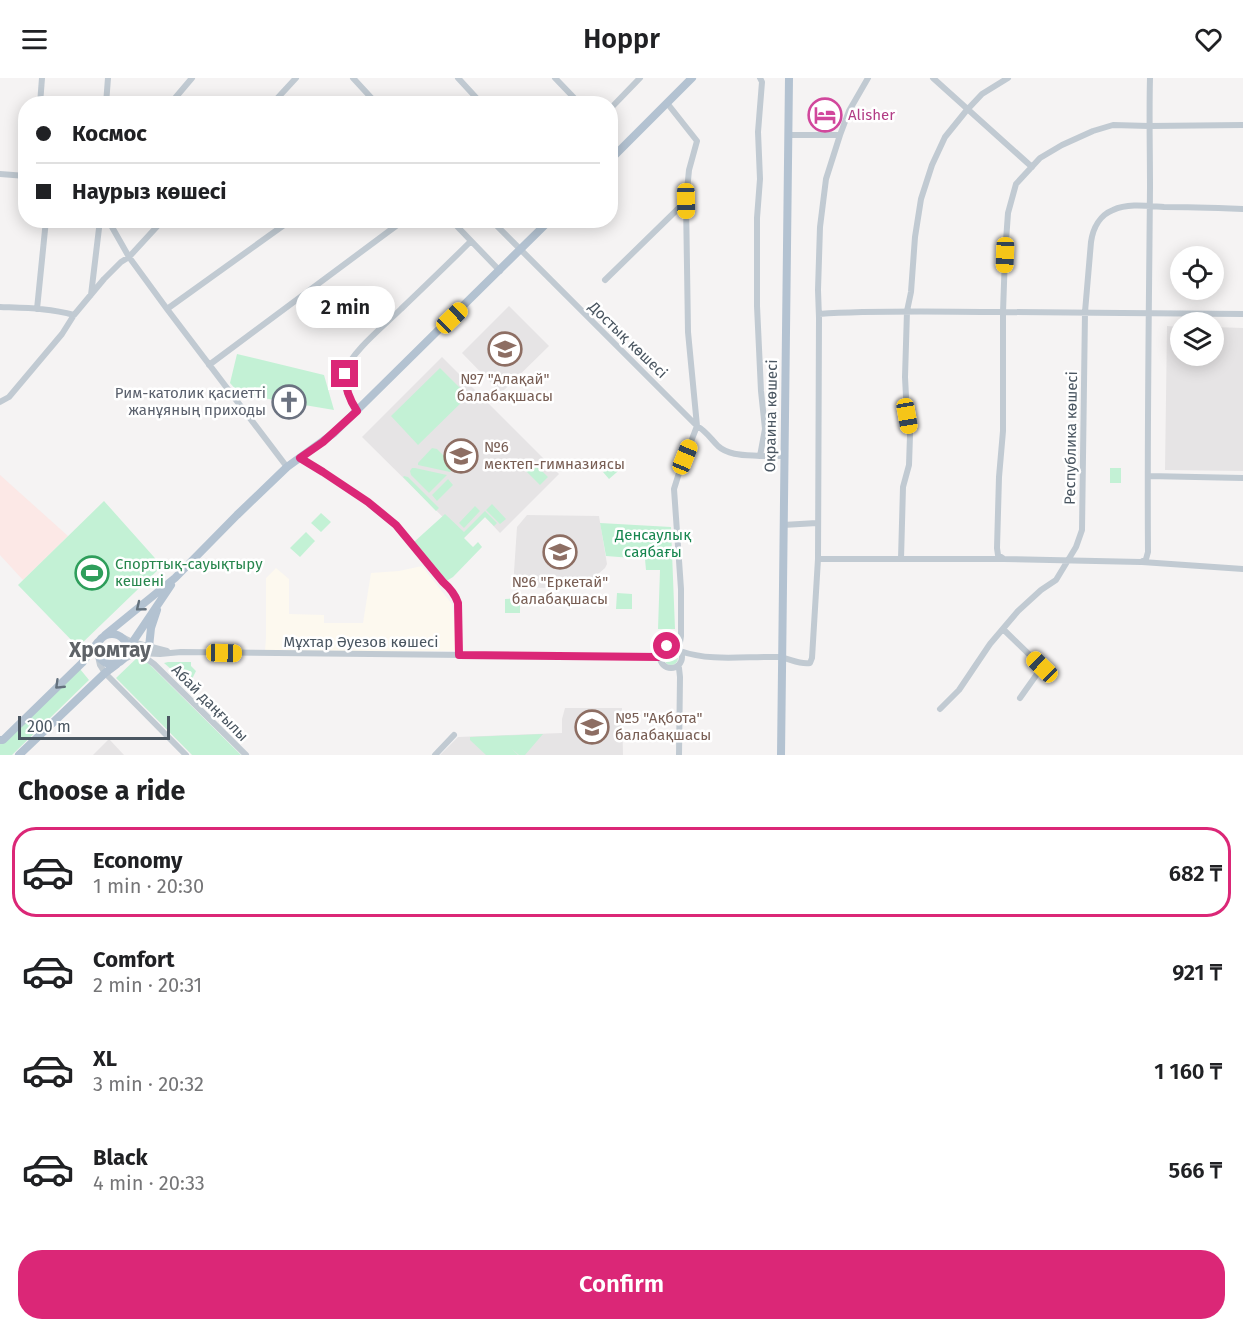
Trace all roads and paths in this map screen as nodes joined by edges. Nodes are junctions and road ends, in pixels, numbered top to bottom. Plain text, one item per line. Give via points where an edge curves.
1 (42, 78) edge
2 (108, 78) edge
3 (192, 78) edge
4 (296, 78) edge
5 (353, 78) edge
6 (458, 78) edge
7 (555, 78) edge
8 (640, 78) edge
9 (693, 78) edge
10 (760, 78) edge
11 (789, 78) edge
12 (868, 78) edge
13 (933, 78) edge
14 (1008, 78) edge
15 (1150, 78) edge
16 (41, 96) edge
17 (107, 96) edge
18 (177, 96) edge
19 (279, 96) edge
20 (370, 96) edge
21 (475, 96) edge
22 (572, 96) edge
23 (618, 101) edge
24 (667, 103) junction
25 (968, 109) junction
26 (1243, 125) edge
27 (1149, 126) junction
28 (788, 135) junction
29 (840, 135) junction
30 (618, 152) edge
31 (1032, 167) junction
32 (0, 174) edge
33 (18, 175) edge
34 (686, 201) junction
35 (1150, 206) junction
36 (1243, 209) edge
37 (45, 228) edge
38 (99, 228) edge
39 (113, 228) edge
40 (156, 228) edge
41 (280, 228) edge
42 (393, 228) edge
43 (459, 228) edge
44 (501, 228) edge
45 (542, 228) edge
46 (471, 241) junction
47 (521, 250) junction
48 (129, 257) junction
49 (500, 271) junction
50 (605, 280) dead end
51 (90, 295) junction
52 (0, 307) edge
53 (37, 309) junction
54 (167, 309) junction
55 (907, 311) junction
56 (1003, 312) junction
57 (1085, 312) junction
58 (819, 314) junction
59 (1148, 314) junction
60 (1243, 314) edge
61 (74, 315) junction
62 (209, 365) junction
63 (0, 402) edge
64 (357, 411) junction
65 (697, 426) junction
66 (760, 456) junction
67 (784, 456) junction
68 (300, 458) junction
69 (287, 466) junction
70 (1148, 476) junction
71 (1243, 478) edge
72 (818, 523) junction
73 (783, 525) junction
74 (818, 559) junction
75 (901, 559) junction
76 (1004, 560) junction
77 (1143, 560) junction
78 (1068, 561) junction
79 (1243, 569) edge
80 (176, 578) junction
81 (159, 603) junction
82 (1003, 629) junction
83 (105, 635) junction
84 (681, 636) junction
85 (98, 642) junction
86 (130, 646) junction
87 (671, 646) junction
88 (149, 647) junction
89 (680, 650) junction
90 (170, 652) junction
91 (139, 653) junction
92 (160, 654) junction
93 (459, 655) junction
94 (692, 655) junction
95 (98, 656) junction
96 (659, 657) junction
97 (781, 657) junction
98 (682, 659) junction
99 (119, 663) junction
100 (154, 664) junction
101 (678, 666) junction
102 (105, 673) junction
103 (1020, 698) dead end
104 (940, 710) dead end
105 (454, 735) dead end
106 (0, 740) edge
107 (19, 755) edge
108 (186, 755) edge
109 (246, 755) edge
110 (435, 755) edge
111 (679, 755) edge
112 (781, 755) edge

1 - 16 street
2 - 17 street
3 - 18 street
4 - 19 street
5 - 20 street
6 - 21 street
7 - 22 street
8 - 23 street
9 - 24 main road
10 - 66 street via 757,306 765,429
11 - 28 main road, Окраина көшесі
12 - 29 street
13 - 25 street
14 - 25 street via 982,94
15 - 27 street
24 - 30 main road
24 - 34 street via 697,141
25 - 31 street
25 - 55 street via 945,137 921,199
26 - 27 street
27 - 31 street via 1113,125 1093,131 1062,145
27 - 35 street
28 - 29 street
28 - 67 main road, Окраина көшесі
29 - 58 street via 826,179 820,227
31 - 56 street via 1016,184 1008,213
32 - 33 street
34 - 50 street
34 - 65 street via 688,332
35 - 36 street, Республика көшесі
35 - 57 street, Республика көшесі via 1111,210 1096,224 1090,242
35 - 59 street
37 - 53 street
38 - 51 street
39 - 48 street
40 - 48 street
41 - 54 street
42 - 62 street
43 - 46 street
44 - 47 street, Достық көшесі
45 - 47 main road
46 - 49 street
46 - 64 street via 349,362 345,386
47 - 49 main road
47 - 65 street, Достық көшесі
48 - 51 street
48 - 54 street
49 - 64 main road
51 - 61 street
52 - 53 street
53 - 61 street
54 - 62 street
55 - 56 street
55 - 58 street
55 - 75 street via 905,377 910,435 909,465 903,487
56 - 57 street
56 - 76 street via 1003,431 996,548
57 - 59 street
57 - 78 street, Республика көшесі via 1082,530
58 - 72 street
59 - 60 street
59 - 70 street
61 - 63 street via 9,397
62 - 69 street
64 - 68 main road
65 - 66 street, Достық көшесі via 721,449
65 - 84 street via 674,489
66 - 67 street, Достық көшесі
67 - 73 main road, Окраина көшесі
68 - 69 main road
68 - 93 street via 396,525 452,591 458,603
69 - 80 main road
70 - 71 street
70 - 77 street via 1148,552
72 - 73 street
72 - 74 street
73 - 97 main road, Окраина көшесі
74 - 75 street
74 - 97 street via 812,658 805,664
75 - 76 street
76 - 78 street
77 - 78 street
77 - 79 street
78 - 82 street, Республика көшесі via 1056,580 1018,611
80 - 81 main road
80 -> 83 main road
81 - 86 main road
81 - 88 main road
82 - 103 street via 1042,667
82 - 104 street, Республика көшесі
83 - 85 main road
83 - 86 main road via 120,636
84 - 87 street
84 - 89 street
85 - 95 main road
85 -> 106 main road via 82,663
86 - 88 street, Мұхтар Әуезов көшесі
86 - 91 street, Абай даңғылы
86 - 99 main road
87 - 89 street
87 - 96 street via 664,648
88 - 90 street, Мұхтар Әуезов көшесі
89 - 94 street
89 - 98 street
90 - 92 street, Мұхтар Әуезов көшесі
90 - 93 street, Мұхтар Әуезов көшесі
91 - 92 street, Мұхтар Әуезов көшесі
91 - 99 street, Мұхтар Әуезов көшесі
91 - 100 street, Абай даңғылы
92 - 100 street
93 - 96 street, Мұхтар Әуезов көшесі
94 - 97 street
94 - 98 street
95 - 99 main road via 104,662
95 - 102 street
96 - 101 street via 666,668
97 - 112 main road, Окраина көшесі
98 - 101 street
99 - 102 main road
100 - 109 street, Абай даңғылы
101 - 111 street
102 - 107 main road
102 - 108 street
105 - 110 street

